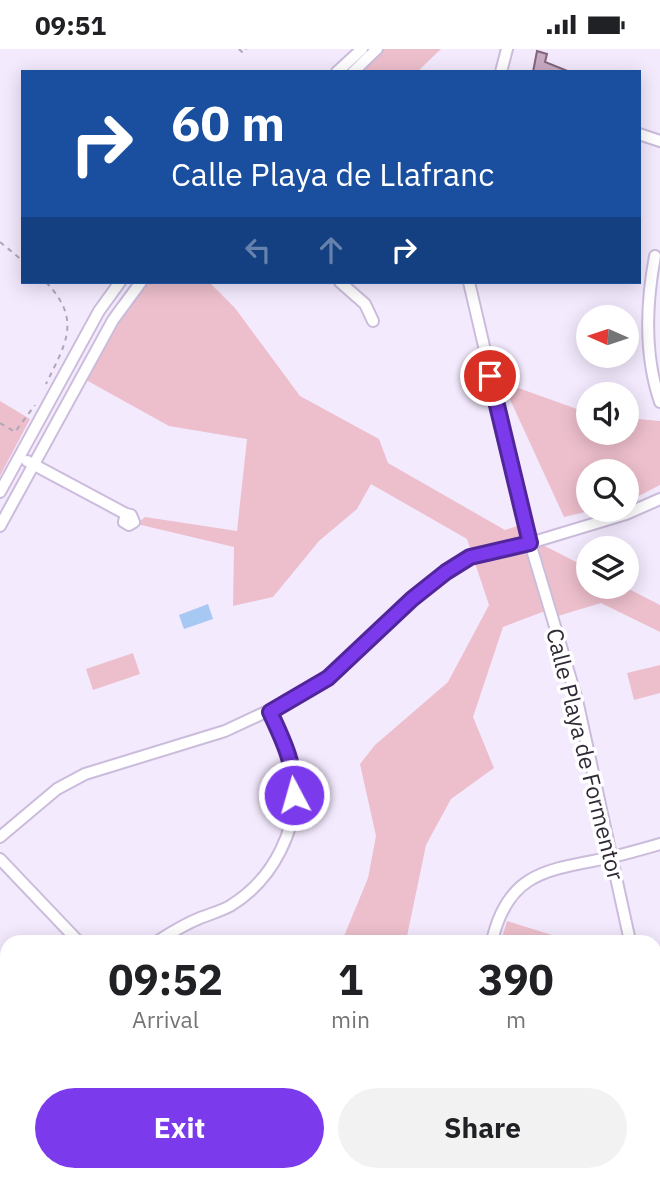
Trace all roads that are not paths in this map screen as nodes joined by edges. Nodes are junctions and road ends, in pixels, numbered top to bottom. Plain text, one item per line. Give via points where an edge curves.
1 (362, 49) edge
2 (377, 49) edge
3 (507, 49) edge
4 (339, 70) edge
5 (355, 70) edge
6 (502, 70) edge
7 (641, 135) edge
8 (660, 141) edge
9 (655, 255) dead end
10 (119, 284) edge
11 (140, 284) edge
12 (342, 284) edge
13 (469, 284) edge
14 (373, 321) dead end
15 (660, 402) edge
16 (19, 457) junction
17 (33, 464) junction
18 (0, 492) edge
19 (660, 499) edge
20 (126, 514) dead end
21 (0, 526) edge
22 (530, 543) junction
23 (270, 712) junction
24 (0, 837) edge
25 (660, 844) edge
26 (611, 857) junction
27 (0, 859) edge
28 (72, 935) edge
29 (167, 935) edge
30 (493, 935) edge
31 (630, 935) edge
32 (0, 1072) edge
33 (0, 1093) edge

1 - 4 street
2 - 5 street
3 - 6 street
7 - 8 street
9 - 15 street via 647,321
10 - 16 street
11 - 17 street via 113,320
12 - 14 street via 365,304
13 - 22 street, Calle Playa de Formentor
16 - 17 street
16 - 18 street
17 - 20 street
17 - 21 street
19 - 22 street
22 - 23 street via 470,557 446,572 328,678
22 - 26 street, Calle Playa de Formentor via 577,700
23 - 24 street via 207,737 85,774 57,789
23 - 29 street via 295,778 294,812 283,845 265,878 246,895
25 - 26 street
26 - 30 street via 552,868 530,880 498,914
26 - 31 street, Calle Playa de Formentor
27 - 28 street
32 - 33 street

